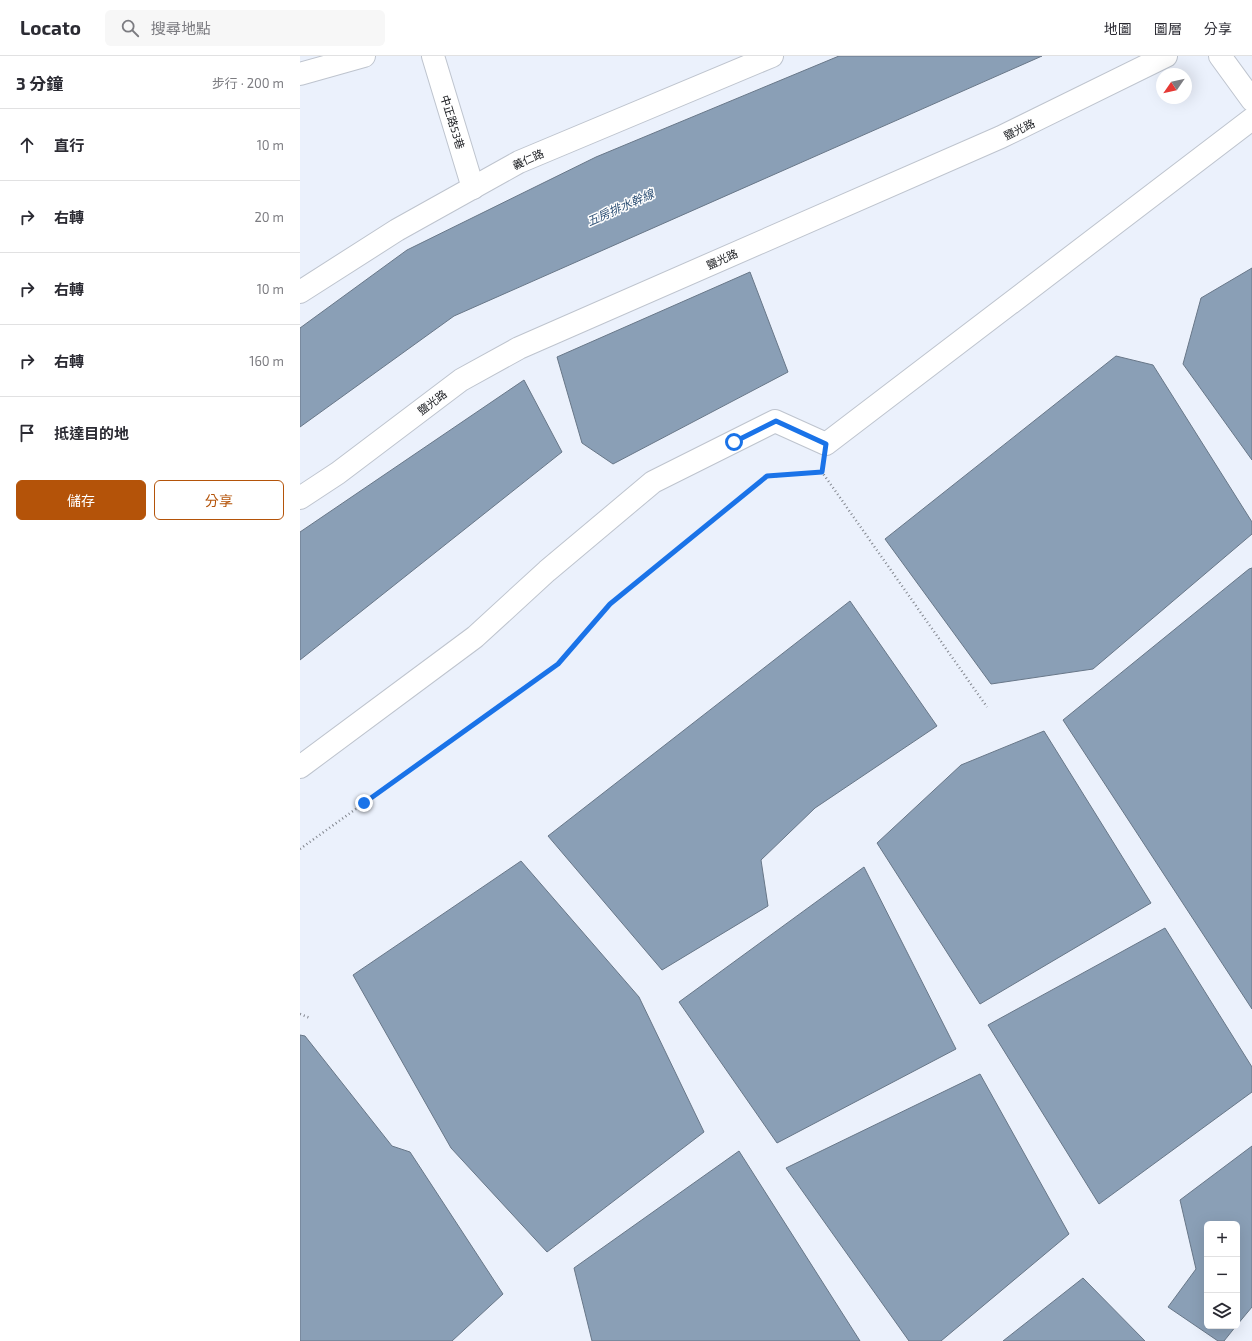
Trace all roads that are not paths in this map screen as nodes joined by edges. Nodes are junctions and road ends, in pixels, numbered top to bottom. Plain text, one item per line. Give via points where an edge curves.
1 (364, 56) edge
2 (433, 56) edge
3 (772, 56) edge
4 (1166, 56) edge
5 (1220, 56) edge
6 (300, 74) edge
7 (1252, 100) edge
8 (1252, 119) edge
9 (473, 188) junction
10 (300, 292) edge
11 (300, 498) edge
12 (300, 767) edge

1 - 6 street
2 - 9 street, 中正路53巷
3 - 9 street, 義仁路 via 519,162
4 - 11 street, 鹽光路 via 1001,137 518,348 461,380
5 - 7 street
8 - 12 street via 826,444 776,421 652,482 547,571 475,637
9 - 10 street, 義仁路 via 397,230

